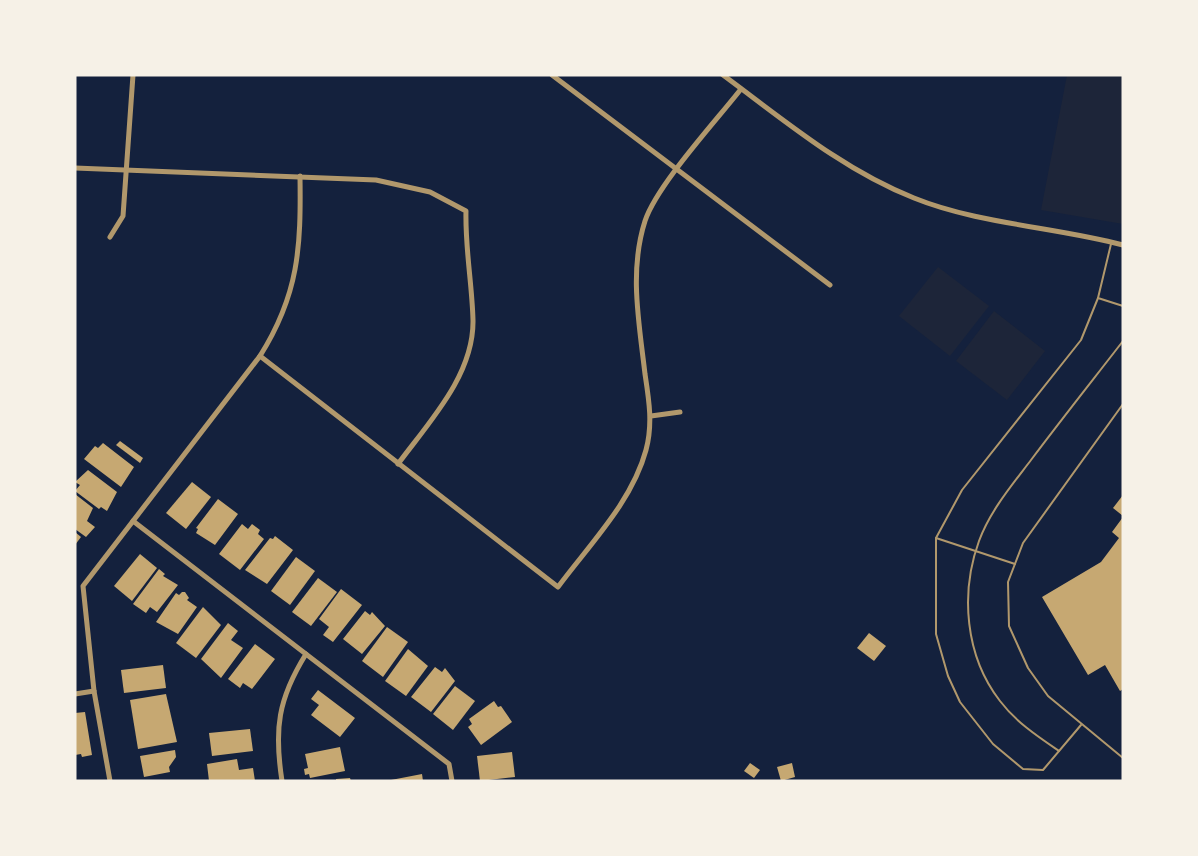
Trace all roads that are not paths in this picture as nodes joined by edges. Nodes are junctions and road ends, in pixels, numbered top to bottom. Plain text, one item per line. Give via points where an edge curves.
1 (133, 75) edge
2 (552, 75) edge
3 (723, 75) edge
4 (741, 88) junction
5 (75, 168) edge
6 (127, 170) junction
7 (678, 170) junction
8 (300, 176) junction
9 (110, 237) dead end
10 (1112, 242) junction
11 (1123, 245) edge
12 (830, 285) dead end
13 (1098, 298) junction
14 (1123, 306) edge
15 (1123, 341) edge
16 (260, 356) junction
17 (1123, 404) edge
18 (680, 412) dead end
19 (651, 416) junction
20 (398, 464) junction
21 (133, 521) junction
22 (936, 538) junction
23 (976, 550) junction
24 (1015, 564) junction
25 (306, 654) junction
26 (94, 691) junction
27 (75, 694) edge
28 (1081, 725) junction
29 (1059, 751) junction
30 (1123, 758) edge
31 (110, 781) edge
32 (282, 781) edge
33 (452, 781) edge

1 - 6 street
2 - 7 street
3 - 4 street
4 - 7 street
4 - 10 street via 838,159 916,199
5 - 6 street
6 - 8 street
6 - 9 street via 123,216
7 - 12 street
7 - 19 street via 646,218 636,255 636,295
8 - 16 street via 301,235 296,269 278,327
8 - 20 street via 406,185 430,192 466,211 473,322 469,348 458,379
10 - 11 street
10 - 13 lane
13 - 14 lane
13 - 22 lane via 1081,340 962,490
15 - 23 lane via 1005,495
16 - 20 street
16 - 21 street
17 - 24 lane via 1023,543
18 - 19 street
19 - 20 street via 646,450 630,488 558,587
21 - 25 street
21 - 26 street via 83,586
22 - 23 lane
22 - 29 lane via 936,634 960,702 993,744 1023,769 1043,770
23 - 24 lane
23 - 29 lane via 969,573 967,619 980,664 999,701 1027,729
24 - 28 lane via 1008,582 1009,626 1028,668 1048,696
25 - 32 street via 289,681 281,704 277,729
25 - 33 street via 449,764
26 - 27 street
26 - 31 street
28 - 29 lane
28 - 30 lane

